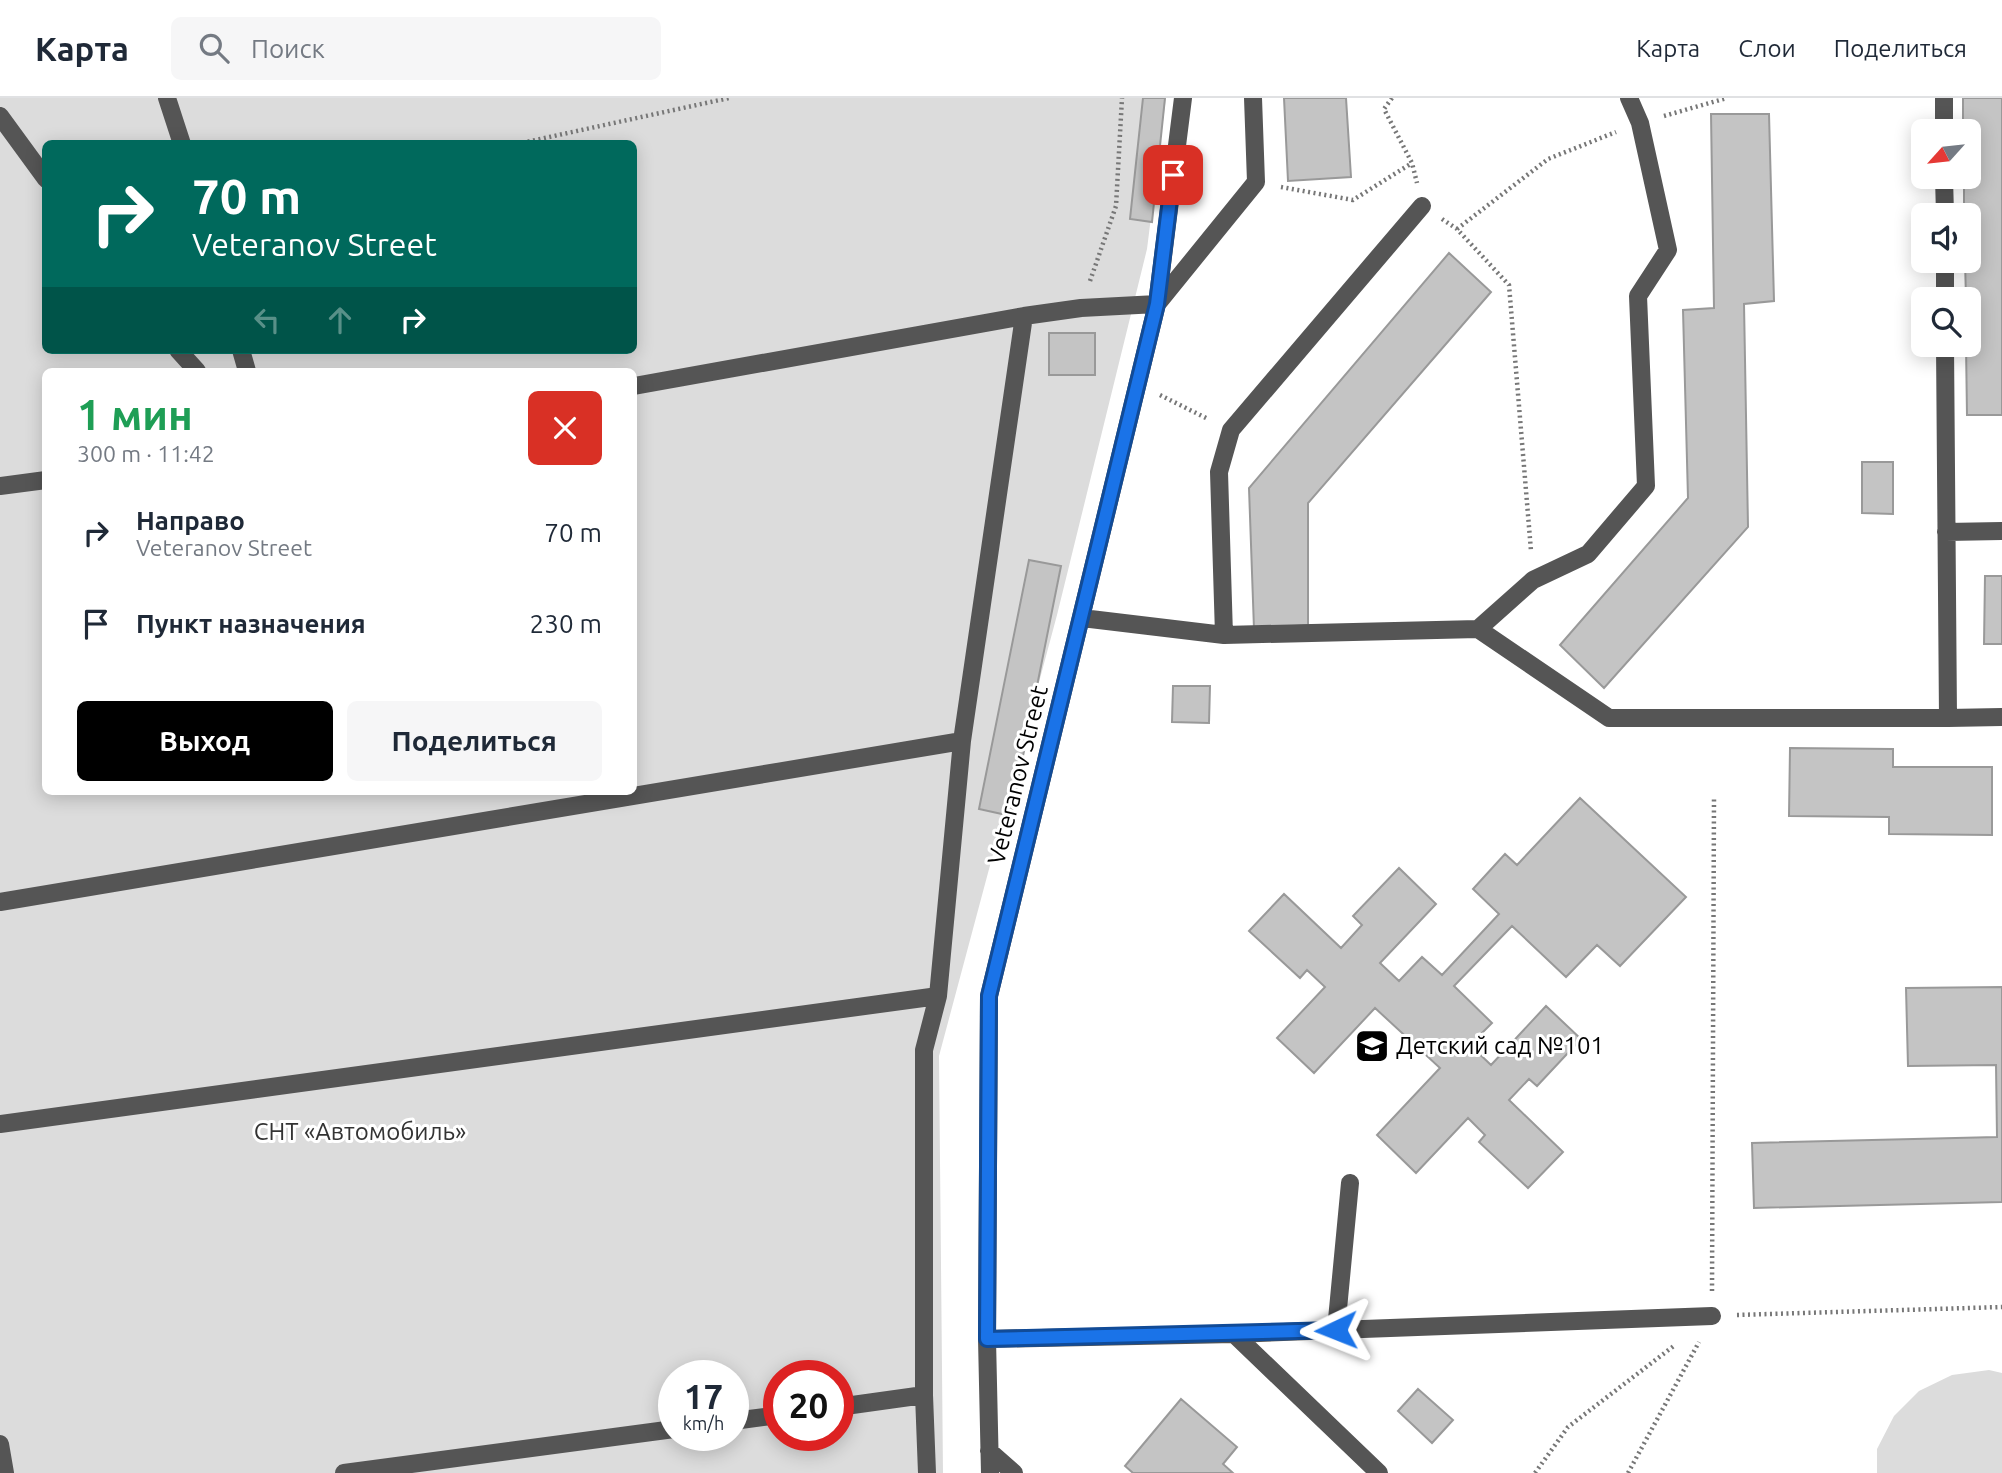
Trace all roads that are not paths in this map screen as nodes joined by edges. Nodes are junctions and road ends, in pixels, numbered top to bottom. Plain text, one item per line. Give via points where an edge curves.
1 (167, 98) edge
2 (1183, 98) edge
3 (1252, 98) edge
4 (1629, 98) edge
5 (1944, 98) edge
6 (0, 116) edge
7 (1944, 119) edge
8 (181, 140) edge
9 (42, 174) edge
10 (1422, 206) road end
11 (1157, 304) junction
12 (1024, 316) junction
13 (182, 354) edge
14 (1945, 357) edge
15 (194, 368) edge
16 (637, 385) edge
17 (42, 481) edge
18 (0, 486) edge
19 (2002, 531) edge
20 (1946, 532) junction
21 (1082, 618) junction
22 (1478, 629) junction
23 (1224, 635) junction
24 (2002, 717) edge
25 (1948, 718) junction
26 (962, 741) junction
27 (0, 902) edge
28 (938, 996) junction
29 (0, 1124) edge
30 (1350, 1183) dead end
31 (1712, 1316) road end
32 (1336, 1330) junction
33 (1234, 1334) junction
34 (987, 1339) junction
35 (924, 1395) junction
36 (854, 1404) edge
37 (658, 1431) edge
38 (0, 1444) edge
39 (989, 1451) junction
40 (5, 1473) edge
41 (344, 1473) edge
42 (927, 1473) edge
43 (990, 1473) edge
44 (1014, 1473) edge
45 (1379, 1473) edge

1 - 8 street
2 - 11 street, Veteranov Street
3 - 11 street via 1256,182
4 - 22 street via 1640,123 1668,250 1638,296 1646,486 1588,554 1533,580
5 - 7 street
6 - 9 street
10 - 23 street via 1231,430 1219,472
11 - 12 street
11 - 21 street, Veteranov Street
12 - 16 street
12 - 26 street
13 - 15 street
14 - 20 street
17 - 18 street
19 - 20 street
20 - 25 street
21 - 23 street
21 - 34 street, Veteranov Street via 989,996
22 - 23 street
22 - 25 street via 1609,719
24 - 25 street
26 - 27 street
26 - 28 street
28 - 29 street
28 - 35 street via 924,1050
30 - 32 street
31 - 32 street
32 - 33 street
33 - 34 street
33 - 45 street
34 - 39 street, Veteranov Street
35 - 36 street
35 - 42 street
37 - 41 street
38 - 40 street
39 - 43 street, Veteranov Street
39 - 44 street

